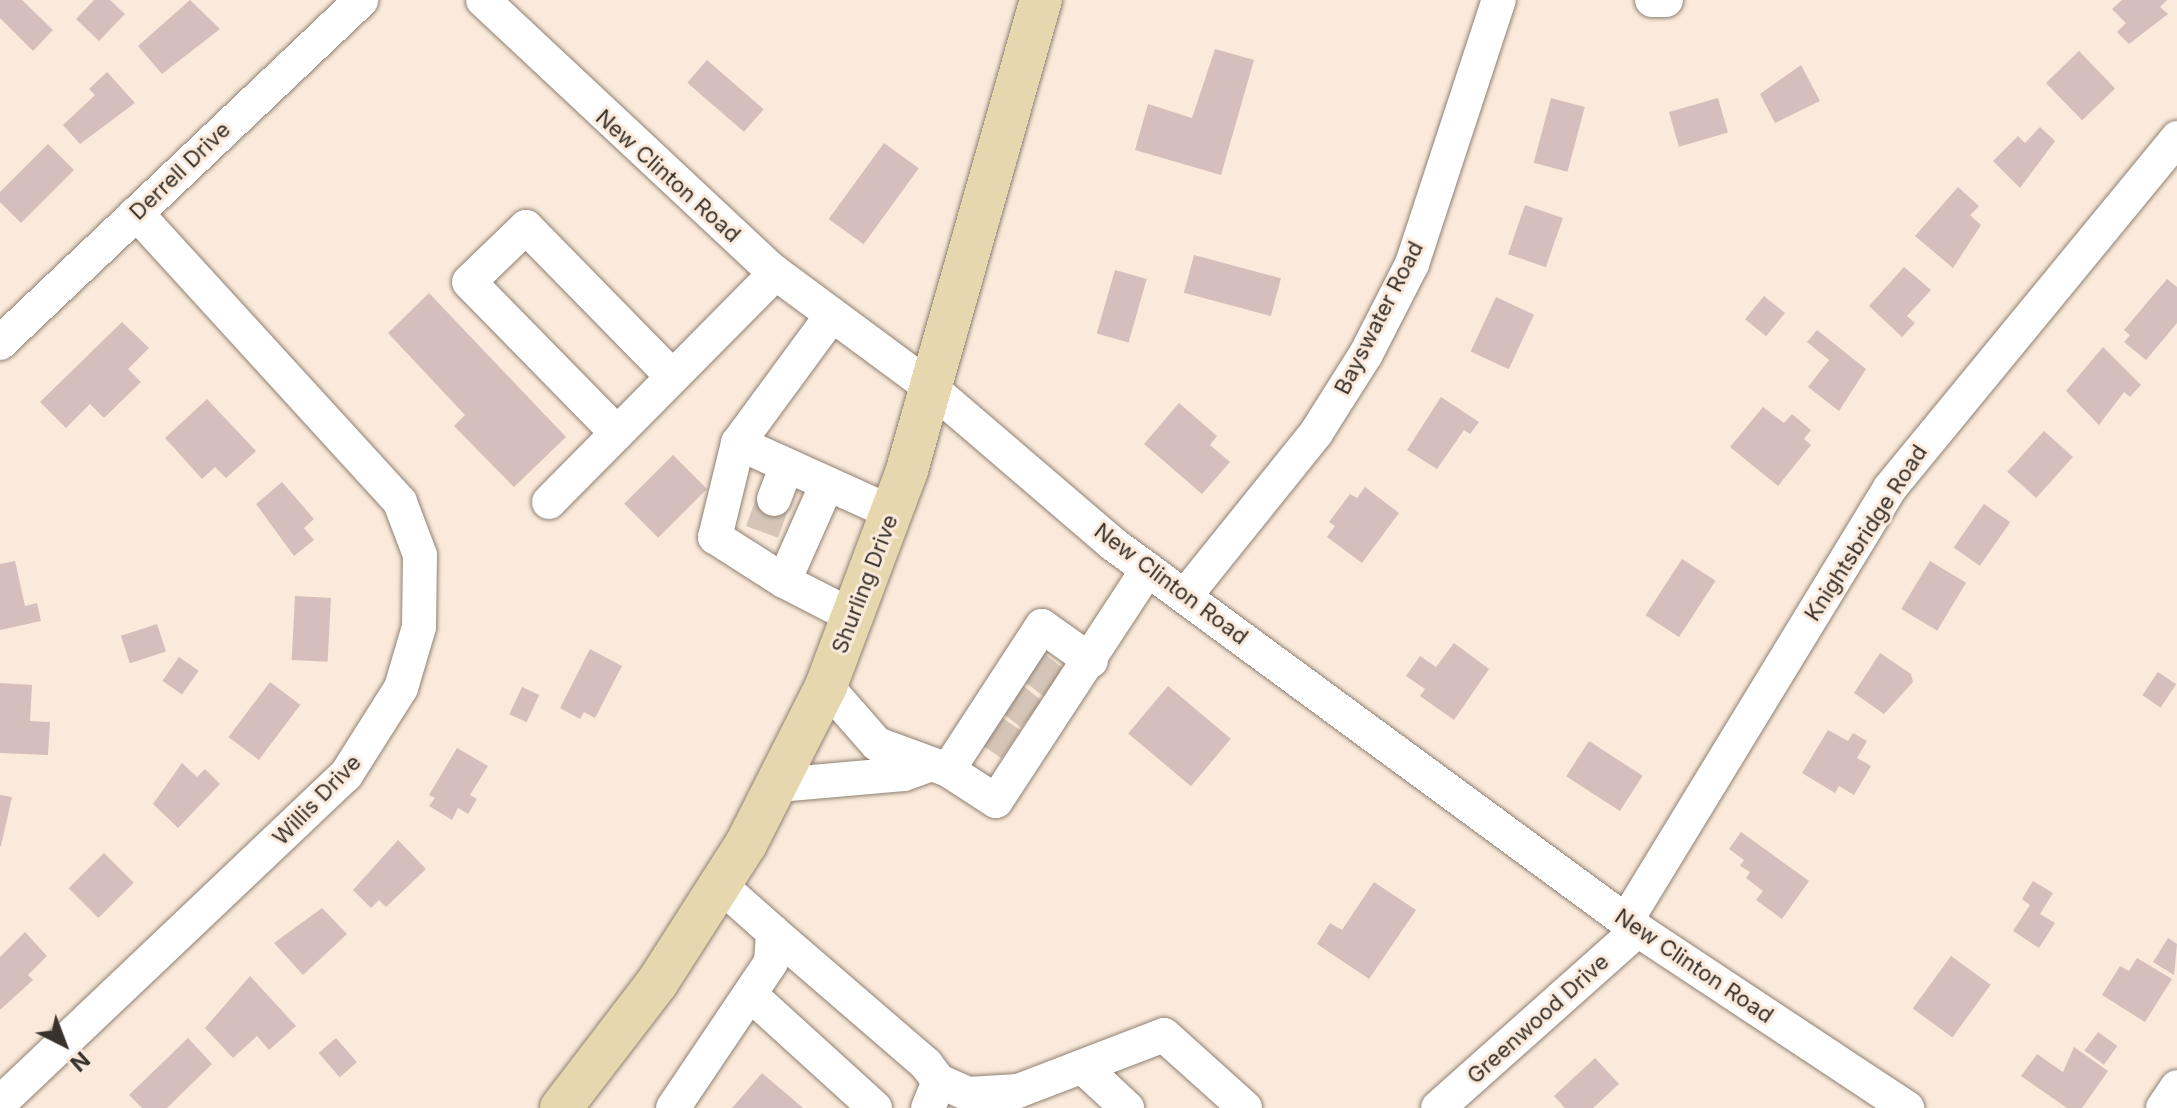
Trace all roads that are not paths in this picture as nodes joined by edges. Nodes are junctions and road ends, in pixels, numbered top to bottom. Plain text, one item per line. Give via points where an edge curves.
1 (361, 0) edge
2 (483, 0) edge
3 (1041, 0) edge
4 (1499, 0) edge
5 (1652, 0) edge
6 (1666, 0) edge
7 (2177, 138) edge
8 (136, 213) junction
9 (776, 273) junction
10 (832, 315) junction
11 (0, 343) edge
12 (672, 376) junction
13 (931, 388) junction
14 (617, 433) junction
15 (738, 443) junction
16 (787, 465) junction
17 (827, 484) junction
18 (774, 499) tunnel mouth
19 (549, 502) dead end
20 (892, 513) junction
21 (1148, 569) junction
22 (784, 581) junction
23 (1185, 596) junction
24 (854, 617) junction
25 (1091, 661) junction
26 (1044, 675) junction
27 (826, 686) junction
28 (1022, 707) junction
29 (1001, 738) junction
30 (939, 768) junction
31 (778, 785) junction
32 (720, 885) junction
33 (1632, 925) junction
34 (773, 932) junction
35 (753, 997) junction
36 (1084, 1068) junction
37 (2177, 1087) edge
38 (933, 1094) edge
39 (0, 1103) edge
40 (561, 1108) edge
41 (673, 1108) edge
42 (875, 1108) edge
43 (1127, 1108) edge
44 (1245, 1108) edge
45 (1438, 1108) edge
46 (1907, 1108) edge
47 (2163, 1108) edge

1 - 8 street, Derrell Drive
2 - 9 street, New Clinton Road
3 - 13 main road, Shurling Drive
4 - 23 street, Bayswater Road via 1412,264 1366,354 1316,433
5 - 6 street
7 - 33 street, Knightsbridge Road via 1890,488
8 - 11 street, Derrell Drive
8 - 39 street, Willis Drive via 400,502 420,555 419,627 401,688 346,775
9 - 10 street, New Clinton Road
9 - 12 street
10 - 13 street, New Clinton Road
10 - 15 street
12 - 14 street
12 - 14 street via 526,227 469,282
13 - 20 main road, Shurling Drive
13 - 21 street, New Clinton Road
14 - 19 street
15 - 16 street
15 - 22 street via 715,537 756,546
16 - 17 street
16 - 18 street
17 - 20 street
17 - 22 street
20 - 24 main road, Shurling Drive
21 - 23 street, New Clinton Road
21 - 25 street
22 - 24 street
23 - 33 street, New Clinton Road
24 - 27 main road, Shurling Drive
25 - 26 street
25 - 26 street via 1042,626
26 - 28 street
26 - 28 street
27 - 30 street via 877,744
27 - 31 main road, Shurling Drive
28 - 29 street
28 - 29 street
29 - 30 street
29 - 30 street via 996,801
30 - 31 street
31 - 32 main road, Shurling Drive
32 - 34 street
32 - 40 main road, Shurling Drive via 657,983
33 - 45 street, Greenwood Drive
33 - 46 street, New Clinton Road
34 - 35 street via 771,962
34 - 38 street
35 - 41 street
35 - 42 street
36 - 38 street via 988,1097
36 - 43 street
36 - 44 street via 1164,1035
37 - 47 street

